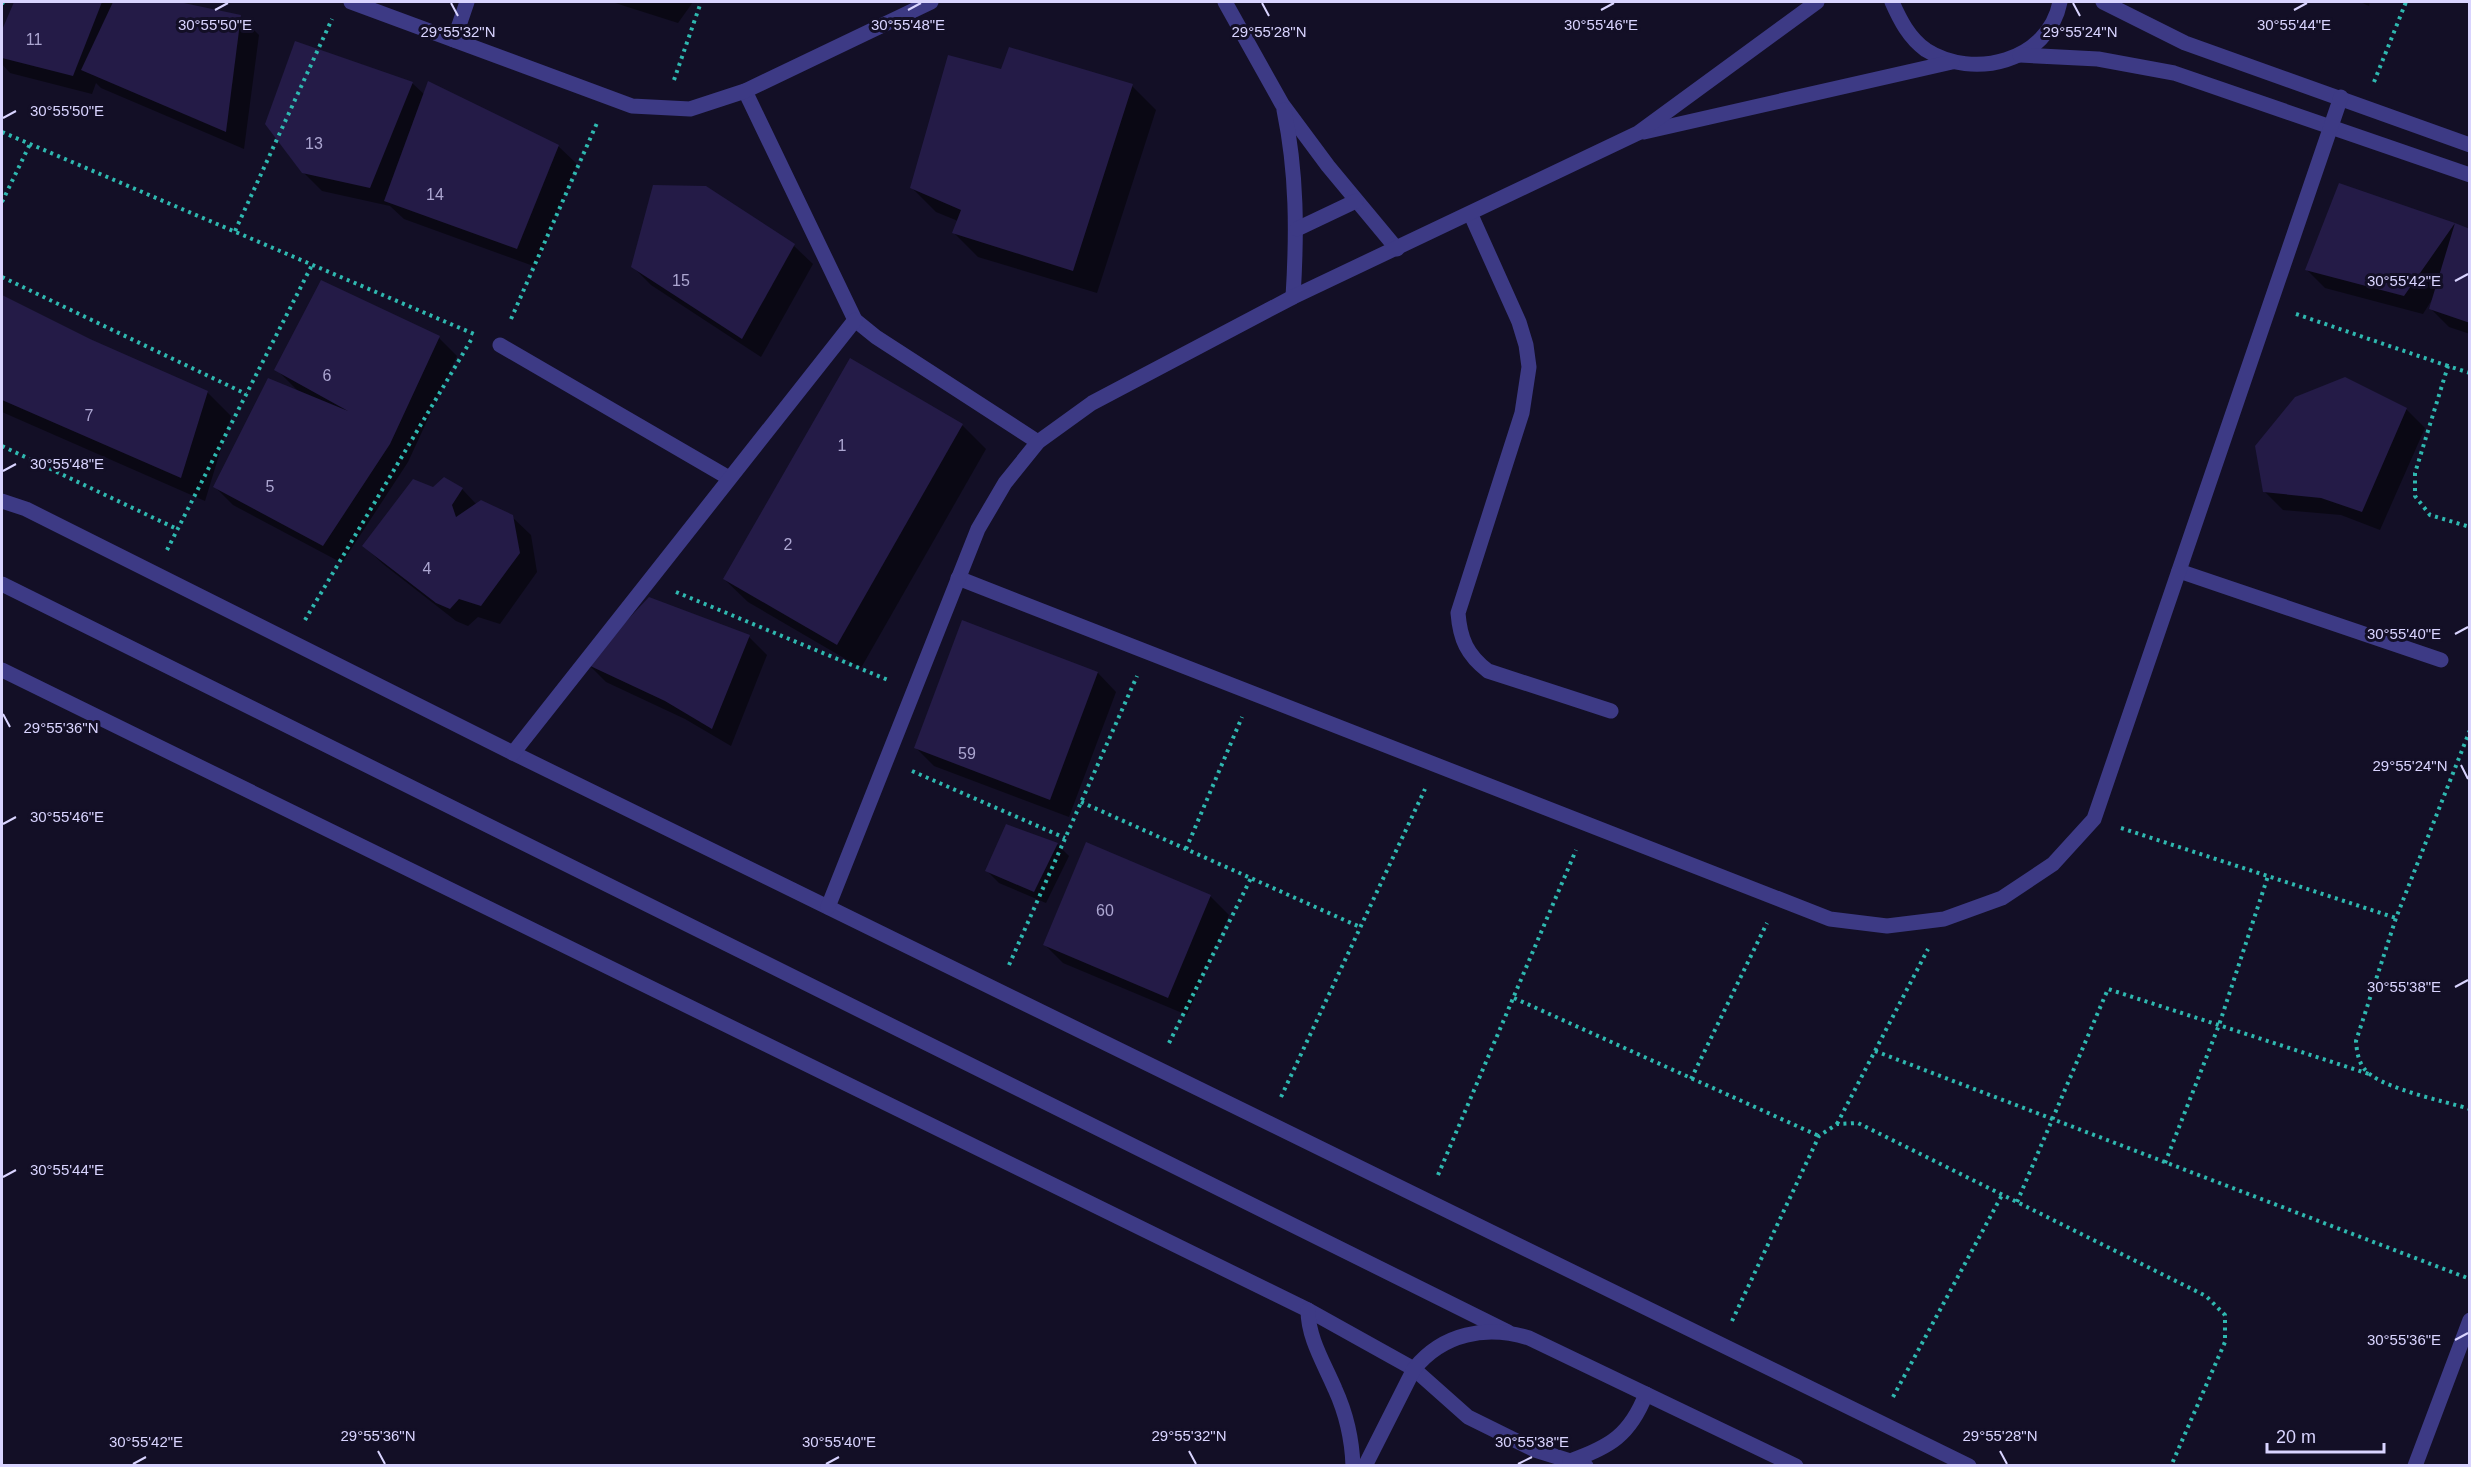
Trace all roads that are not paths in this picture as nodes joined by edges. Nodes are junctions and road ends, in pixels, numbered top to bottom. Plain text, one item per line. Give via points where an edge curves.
1 (351, 2) edge
2 (467, 2) edge
3 (931, 2) edge
4 (1225, 2) edge
5 (1817, 2) edge
6 (1892, 2) edge
7 (2060, 2) edge
8 (2103, 2) edge
9 (454, 40) junction
10 (2020, 55) junction
11 (1952, 62) junction
12 (745, 92) junction
13 (2341, 97) junction
14 (1282, 104) junction
15 (2331, 125) junction
16 (1638, 133) junction
17 (2469, 145) edge
18 (2469, 175) edge
19 (1356, 201) junction
20 (1471, 215) junction
21 (1297, 229) junction
22 (1397, 249) junction
23 (1293, 297) junction
24 (855, 320) junction
25 (500, 345) road end
26 (1038, 442) junction
27 (729, 478) junction
28 (2, 501) edge
29 (2179, 571) junction
30 (958, 578) junction
31 (2, 584) edge
32 (2441, 660) dead end
33 (2, 670) edge
34 (1611, 711) dead end
35 (513, 753) junction
36 (828, 907) junction
37 (1308, 1310) junction
38 (2469, 1320) edge
39 (1508, 1332) junction
40 (1414, 1369) junction
41 (1646, 1394) junction
42 (1564, 1464) edge
43 (1353, 1466) edge
44 (1365, 1466) edge
45 (1586, 1466) edge
46 (1796, 1466) edge
47 (1969, 1466) edge
48 (2415, 1466) edge

1 - 9 street
2 - 9 street
3 - 12 street
4 - 14 street
5 - 16 street
6 - 11 street via 1904,28 1925,49
7 - 10 street via 2042,36
8 - 13 street via 2185,43
9 - 12 street via 632,106 690,109
10 - 11 street via 1998,64
10 - 15 street via 2098,59 2174,73
11 - 16 street
12 - 24 street
13 - 15 street
13 - 17 street
14 - 19 street
14 - 21 street via 1296,186
15 - 18 street
15 - 29 street
16 - 20 street
19 - 21 street
19 - 22 street
20 - 22 street
20 - 34 street via 1519,322 1529,368 1522,413 1458,613 1459,630 1465,646 1488,671
21 - 23 street
22 - 23 street
23 - 26 street via 1092,403
24 - 26 street
24 - 27 street
25 - 27 street
26 - 30 street via 1005,483
27 - 35 street
28 - 35 street via 155,572
29 - 30 street via 2094,819 2053,864 2002,898 1944,920 1887,926 1830,919
29 - 32 street
30 - 36 street
31 - 39 street
33 - 37 street
35 - 36 street
36 - 47 street
37 - 40 street
37 - 43 street via 1311,1335 1343,1409
38 - 48 street
39 - 40 street via 1463,1335 1424,1356
39 - 41 street via 1529,1338
40 - 42 street via 1468,1417
40 - 44 street
41 - 42 street via 1640,1411 1617,1438 1603,1449
41 - 46 street
42 - 45 street

